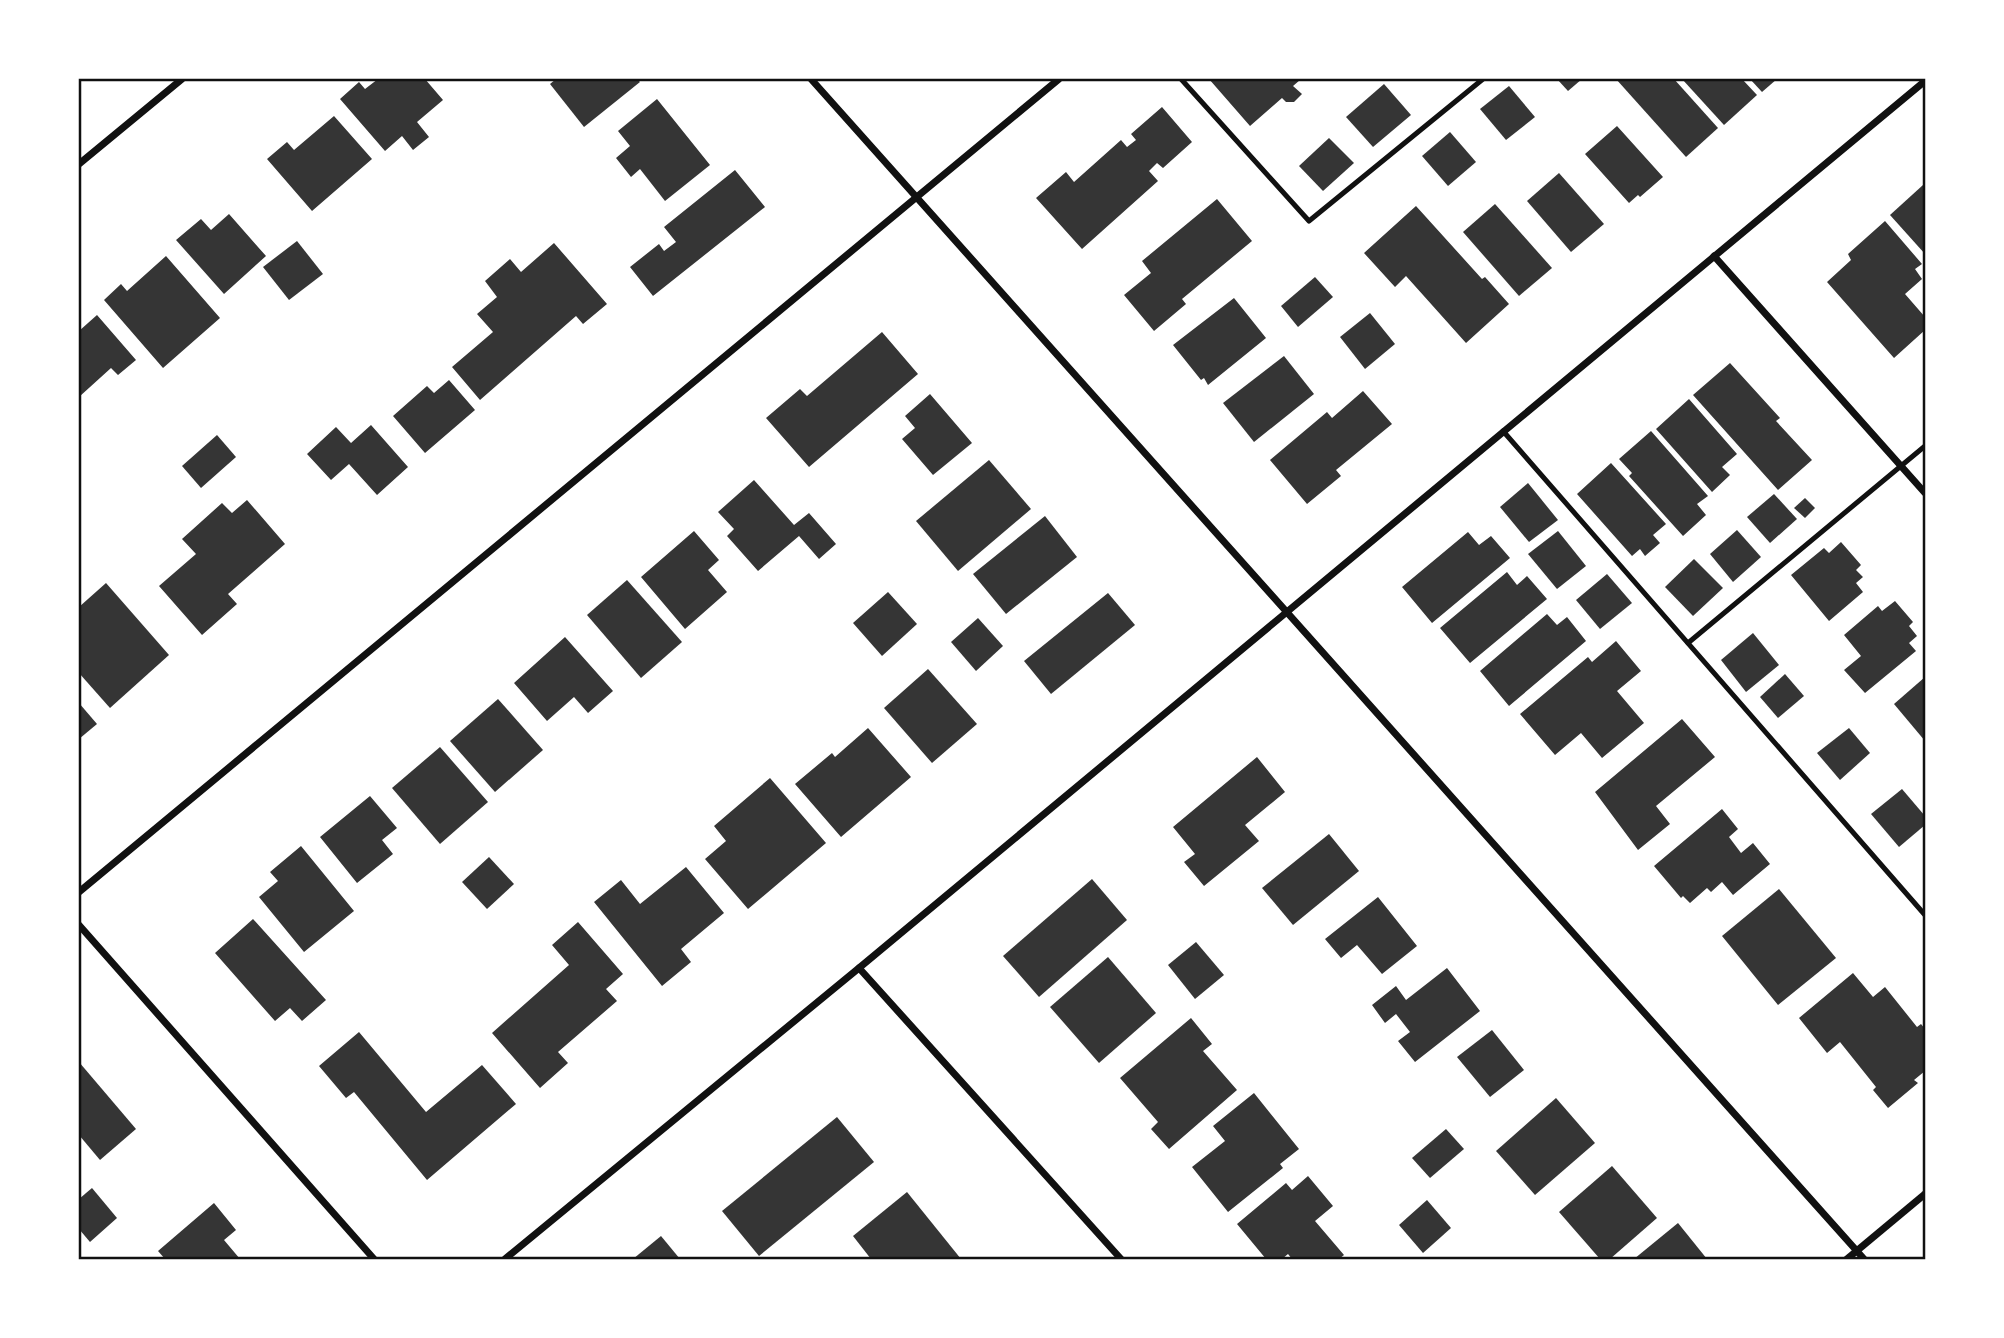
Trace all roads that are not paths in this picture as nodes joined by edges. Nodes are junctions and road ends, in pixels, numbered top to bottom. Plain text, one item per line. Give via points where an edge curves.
1 (182, 79) edge
2 (811, 79) edge
3 (1059, 79) edge
4 (1181, 79) edge
5 (1483, 79) edge
6 (1925, 80) edge
7 (79, 164) edge
8 (917, 197) junction
9 (1714, 256) junction
10 (1503, 431) junction
11 (1925, 446) edge
12 (1901, 466) junction
13 (1925, 493) edge
14 (1287, 611) junction
15 (1688, 643) junction
16 (79, 892) edge
17 (1925, 915) edge
18 (79, 925) edge
19 (859, 968) junction
20 (1925, 1194) edge
21 (1856, 1251) junction
22 (374, 1259) edge
23 (505, 1259) edge
24 (1121, 1259) edge
25 (1847, 1259) edge
26 (1864, 1259) edge

1 - 7 street
2 - 8 street
3 - 8 street
4 - 5 lane via 1309,220
6 - 9 street
8 - 14 street
8 - 16 street
9 - 10 street
9 - 12 street
10 - 14 street
10 - 15 lane
11 - 12 lane
12 - 13 street
12 - 15 lane
14 - 19 street
14 - 21 street
15 - 17 lane
18 - 22 street
19 - 23 street
19 - 24 street
20 - 21 street
21 - 25 street
21 - 26 street

